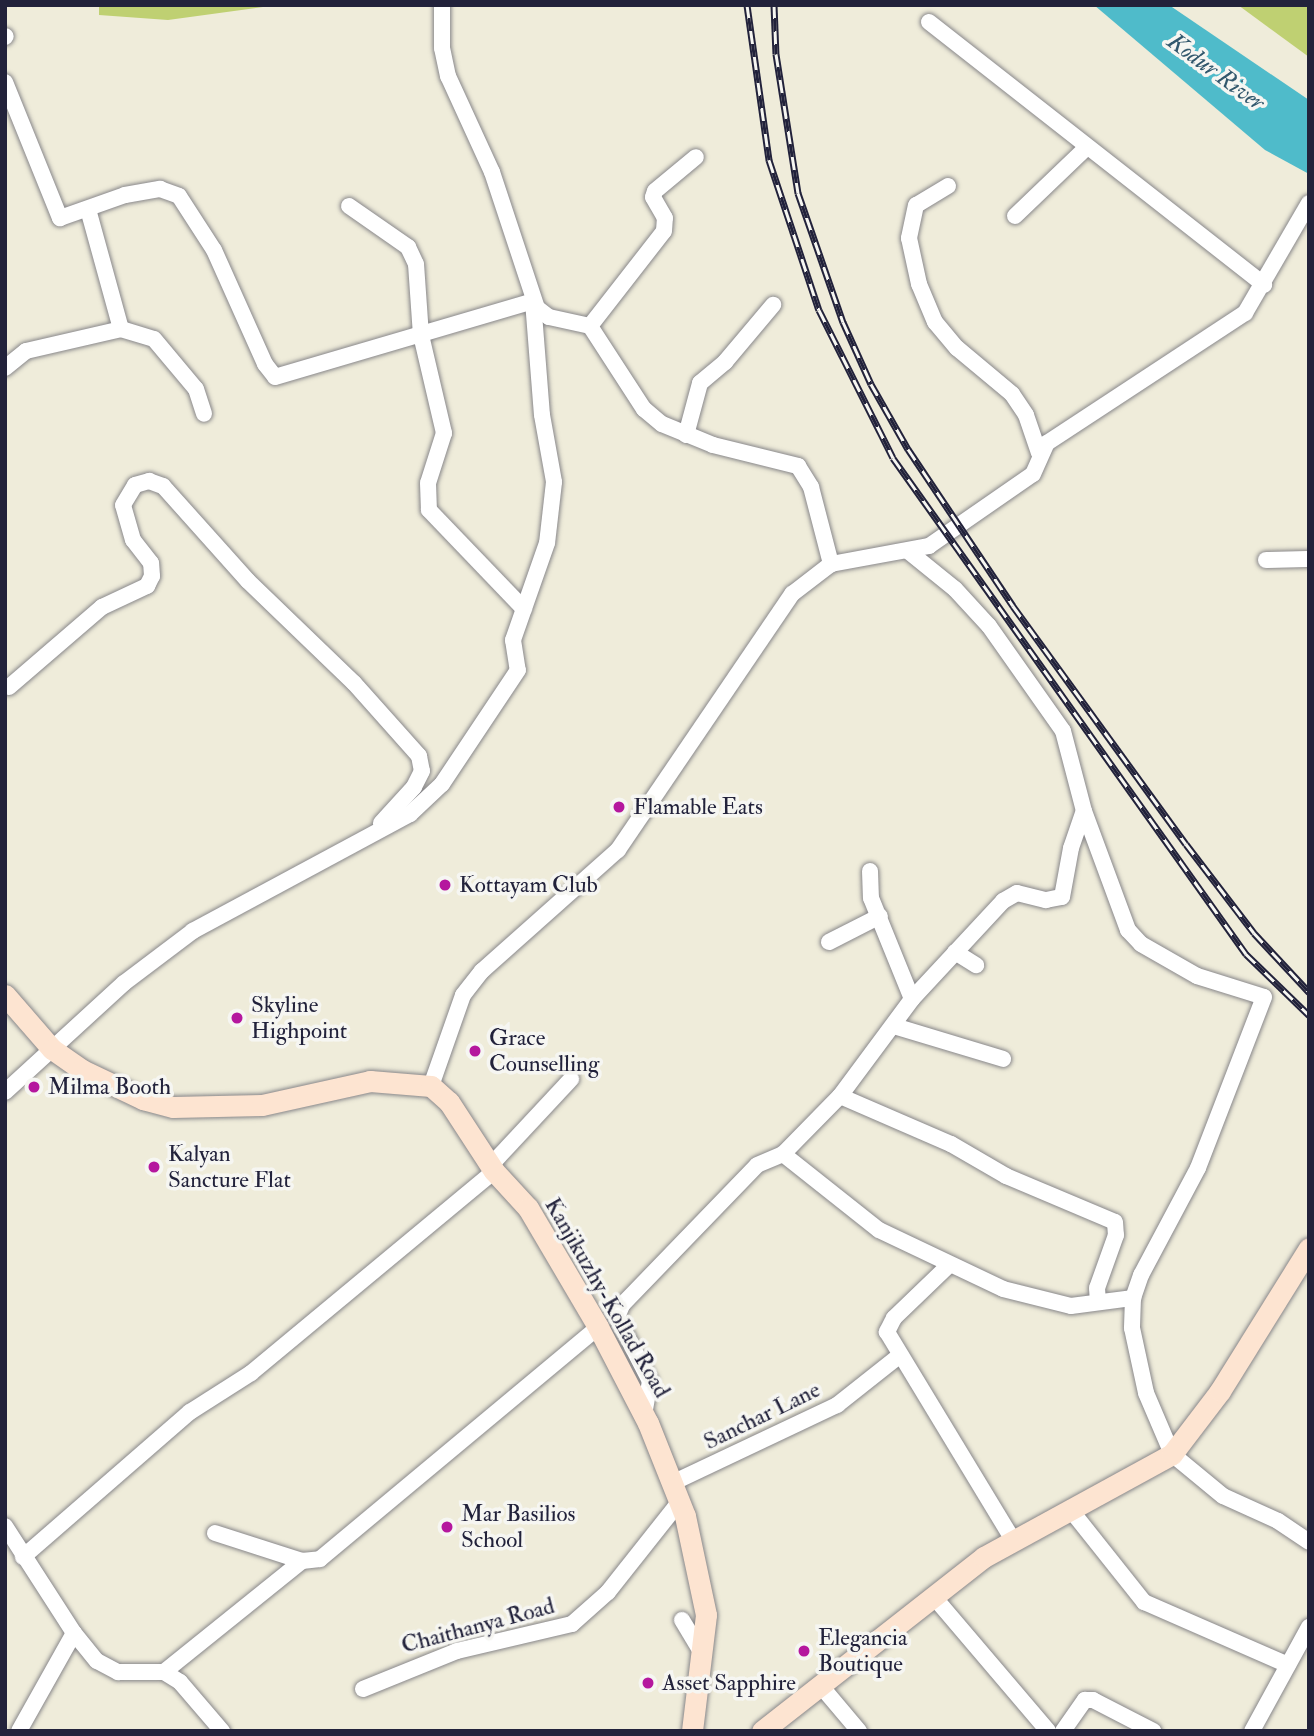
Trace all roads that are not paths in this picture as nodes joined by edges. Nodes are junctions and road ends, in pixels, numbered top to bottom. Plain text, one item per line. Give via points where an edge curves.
1 (442, 5) edge
2 (929, 22) dead end
3 (5, 82) edge
4 (1086, 148) junction
5 (696, 157) dead end
6 (948, 186) dead end
7 (1309, 203) edge
8 (349, 206) dead end
9 (88, 209) junction
10 (1016, 216) dead end
11 (1264, 285) junction
12 (533, 301) junction
13 (773, 305) dead end
14 (590, 326) junction
15 (121, 329) junction
16 (421, 335) junction
17 (5, 368) edge
18 (204, 414) dead end
19 (686, 435) junction
20 (1039, 453) junction
21 (908, 551) junction
22 (1309, 559) edge
23 (1266, 560) dead end
24 (831, 564) junction
25 (524, 609) junction
26 (9, 687) dead end
27 (1084, 811) junction
28 (368, 834) junction
29 (870, 871) dead end
30 (880, 916) junction
31 (829, 942) dead end
32 (954, 952) junction
33 (976, 965) dead end
34 (5, 995) edge
35 (912, 999) junction
36 (894, 1026) junction
37 (52, 1049) junction
38 (1003, 1059) dead end
39 (571, 1079) dead end
40 (431, 1086) junction
41 (5, 1092) edge
42 (840, 1096) junction
43 (783, 1154) junction
44 (492, 1168) junction
45 (1309, 1248) edge
46 (948, 1266) junction
47 (1133, 1298) junction
48 (1098, 1302) junction
49 (598, 1327) junction
50 (899, 1356) junction
51 (644, 1415) junction
52 (1172, 1454) junction
53 (676, 1492) junction
54 (1070, 1508) junction
55 (5, 1526) edge
56 (215, 1533) dead end
57 (1013, 1540) junction
58 (1309, 1542) edge
59 (23, 1556) junction
60 (302, 1561) junction
61 (934, 1597) junction
62 (682, 1620) dead end
63 (1309, 1627) edge
64 (74, 1633) junction
65 (700, 1650) junction
66 (1288, 1665) junction
67 (164, 1672) junction
68 (821, 1686) junction
69 (363, 1689) dead end
70 (19, 1731) edge
71 (222, 1731) edge
72 (692, 1731) edge
73 (762, 1731) edge
74 (859, 1731) edge
75 (1048, 1731) edge
76 (1063, 1731) edge
77 (1153, 1731) edge
78 (1252, 1731) edge

1 - 12 street via 442,48 449,76 492,172
2 - 4 street
3 - 9 street via 60,218
4 - 10 street
4 - 11 street
5 - 14 street via 655,191 653,197 665,218 664,230
6 - 20 street via 916,205 909,238 919,285 935,321 957,348 1012,394 1026,415
7 - 11 street
8 - 16 street via 408,247 416,264
9 - 15 street
9 - 16 street via 160,189 179,197 214,250 275,377
11 - 20 street via 1245,313 1047,443
12 - 14 street via 549,317
12 - 16 street
12 - 25 street via 542,415 554,482 547,543
13 - 19 street via 701,383
14 - 19 street via 644,409
15 - 17 street via 26,351
15 - 18 street via 155,339 196,389
16 - 25 street via 444,433 428,483 429,510
19 - 24 street via 799,466 811,487
20 - 21 street via 1040,463 1033,474 929,546
21 - 24 street
21 - 27 street via 955,589 1041,694 1063,731
22 - 23 street
24 - 40 street via 792,594 618,850 482,971 463,995
25 - 28 street via 513,640 518,670 442,783 410,814
26 - 28 street via 102,607 147,586 151,563 134,540 123,505 135,485 149,481 163,486 248,581 354,682 419,756 422,771 414,787
27 - 32 street via 1062,897 1010,895
27 - 47 street via 1128,930 1141,944 1197,976 1265,997 1198,1168 1158,1239
28 - 37 street via 193,932 124,983
29 - 30 street via 871,898
30 - 31 street
30 - 35 street
32 - 33 street
32 - 35 street
34 - 37 main road
35 - 36 street
36 - 38 street
36 - 42 street
37 - 40 main road via 109,1084 173,1107 262,1105 370,1081
37 - 41 street
39 - 44 street
40 - 44 main road, Kanjikuzhy-Kollad Road via 449,1102
42 - 43 street
42 - 48 street via 951,1144 1006,1176 1115,1222 1116,1235 1097,1288
43 - 46 street via 879,1230
43 - 51 street via 757,1165 622,1305 617,1317 650,1381
44 - 49 main road, Kanjikuzhy-Kollad Road via 528,1208
44 - 59 street via 251,1373 190,1412
45 - 52 main road via 1220,1391
46 - 48 street via 1003,1289 1071,1306
46 - 50 street via 894,1318 887,1332
47 - 48 street
47 - 52 street via 1132,1328 1143,1382
49 - 51 main road, Kanjikuzhy-Kollad Road
49 - 60 street via 354,1534 320,1559
50 - 53 street, Sanchar Lane via 837,1405
50 - 57 street
51 - 53 main road, Kanjikuzhy-Kollad Road
52 - 54 main road
52 - 58 street via 1223,1496 1278,1521
53 - 65 main road, Kanjikuzhy-Kollad Road via 696,1553 706,1615
53 - 69 street, Chaithanya Road via 608,1592 572,1624 457,1651
54 - 57 main road
54 - 66 street via 1144,1602
55 - 59 street
56 - 60 street
57 - 61 main road
59 - 64 street
60 - 67 street
61 - 68 main road
61 - 75 street
62 - 65 street
63 - 66 street
64 - 67 street via 97,1661 118,1672
64 - 70 street
65 - 72 main road, Kanjikuzhy-Kollad Road
66 - 78 street
67 - 71 street via 180,1682
68 - 73 main road
68 - 74 street
76 - 77 street via 1085,1700

